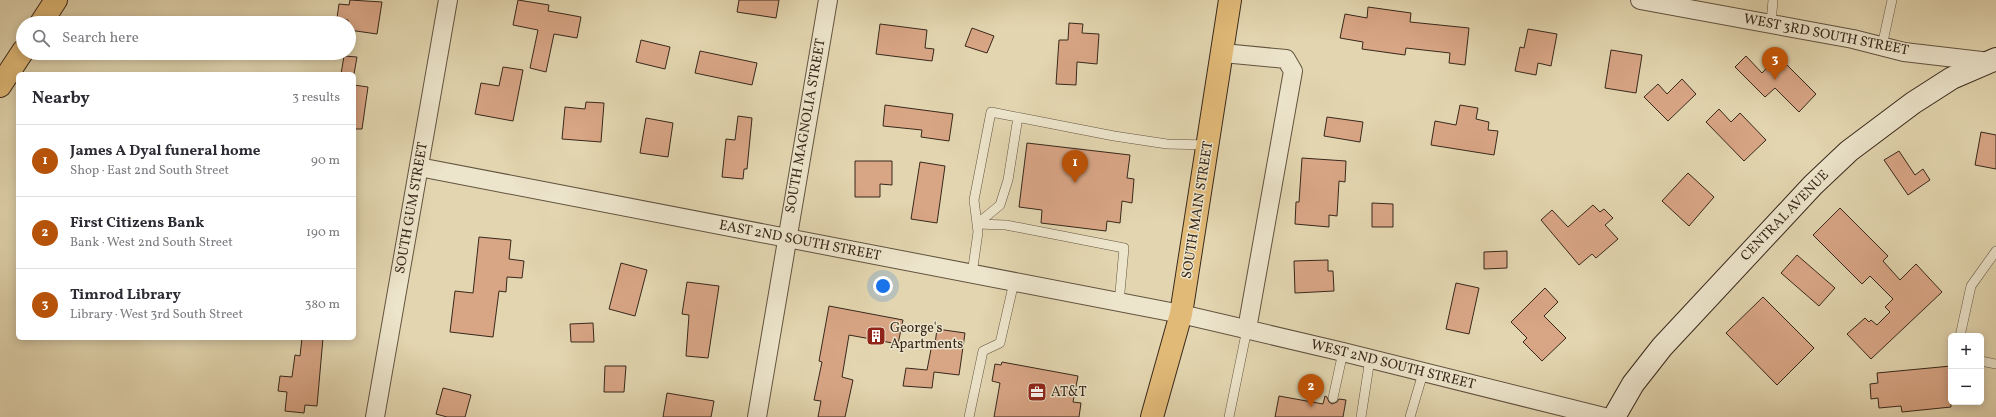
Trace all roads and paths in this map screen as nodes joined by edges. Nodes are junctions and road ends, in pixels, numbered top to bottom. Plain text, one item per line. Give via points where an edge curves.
1 (56, 0) edge
2 (448, 0) edge
3 (828, 0) edge
4 (1230, 0) edge
5 (1640, 0) edge
6 (1773, 0) edge
7 (1892, 0) edge
8 (1697, 5) edge
9 (46, 16) edge
10 (1771, 23) junction
11 (1882, 46) junction
12 (1223, 53) junction
13 (17, 60) edge
14 (1993, 60) edge
15 (0, 86) edge
16 (1018, 117) junction
17 (1208, 145) junction
18 (419, 168) junction
19 (977, 224) junction
20 (787, 239) junction
21 (1996, 251) edge
22 (972, 274) junction
23 (1014, 282) junction
24 (1119, 302) junction
25 (1181, 314) junction
26 (1247, 330) junction
27 (1961, 333) edge
28 (1343, 352) junction
29 (1370, 359) junction
30 (1984, 362) edge
31 (1996, 364) edge
32 (1423, 373) junction
33 (1333, 398) dead end
34 (376, 417) edge
35 (757, 417) edge
36 (969, 417) edge
37 (1152, 417) edge
38 (1229, 417) edge
39 (1360, 417) edge
40 (1410, 417) edge
41 (1604, 417) edge
42 (1614, 417) edge

1 - 9 main road
2 - 18 street, SOUTH GUM STREET
3 - 20 street, SOUTH MAGNOLIA STREET
4 - 12 main road, SOUTH MAIN STREET
5 - 8 street, WEST 3RD SOUTH STREET
6 - 10 lane
7 - 11 lane
8 - 10 street, WEST 3RD SOUTH STREET
10 - 11 street, WEST 3RD SOUTH STREET
11 - 14 street, WEST 3RD SOUTH STREET via 1904,52
12 - 17 main road, SOUTH MAIN STREET
12 - 26 street via 1286,59 1293,71
13 - 15 main road
14 - 42 street, CENTRAL AVENUE via 1952,78 1912,103 1848,152 1813,185 1662,347 1633,384
16 - 17 lane via 1167,144
16 - 19 lane via 1008,180 1000,204
16 - 19 lane via 991,112 974,200
17 - 25 main road, SOUTH MAIN STREET
18 - 20 street, EAST 2ND SOUTH STREET
18 - 34 street, SOUTH GUM STREET
19 - 22 lane
19 - 24 lane via 1006,225 1124,248
20 - 22 street, EAST 2ND SOUTH STREET
20 - 35 street, SOUTH MAGNOLIA STREET
21 - 27 lane via 1971,286
22 - 23 street, EAST 2ND SOUTH STREET
23 - 24 street, EAST 2ND SOUTH STREET
23 - 36 lane via 1000,343 983,351
24 - 25 street, EAST 2ND SOUTH STREET
25 - 26 street, WEST 2ND SOUTH STREET
25 - 37 main road, SOUTH MAIN STREET
26 - 28 street, WEST 2ND SOUTH STREET
26 - 38 lane
28 - 29 street, WEST 2ND SOUTH STREET
28 - 33 lane
29 - 32 street, WEST 2ND SOUTH STREET
29 - 39 lane
30 - 31 lane
32 - 40 lane
32 - 41 street, WEST 2ND SOUTH STREET

